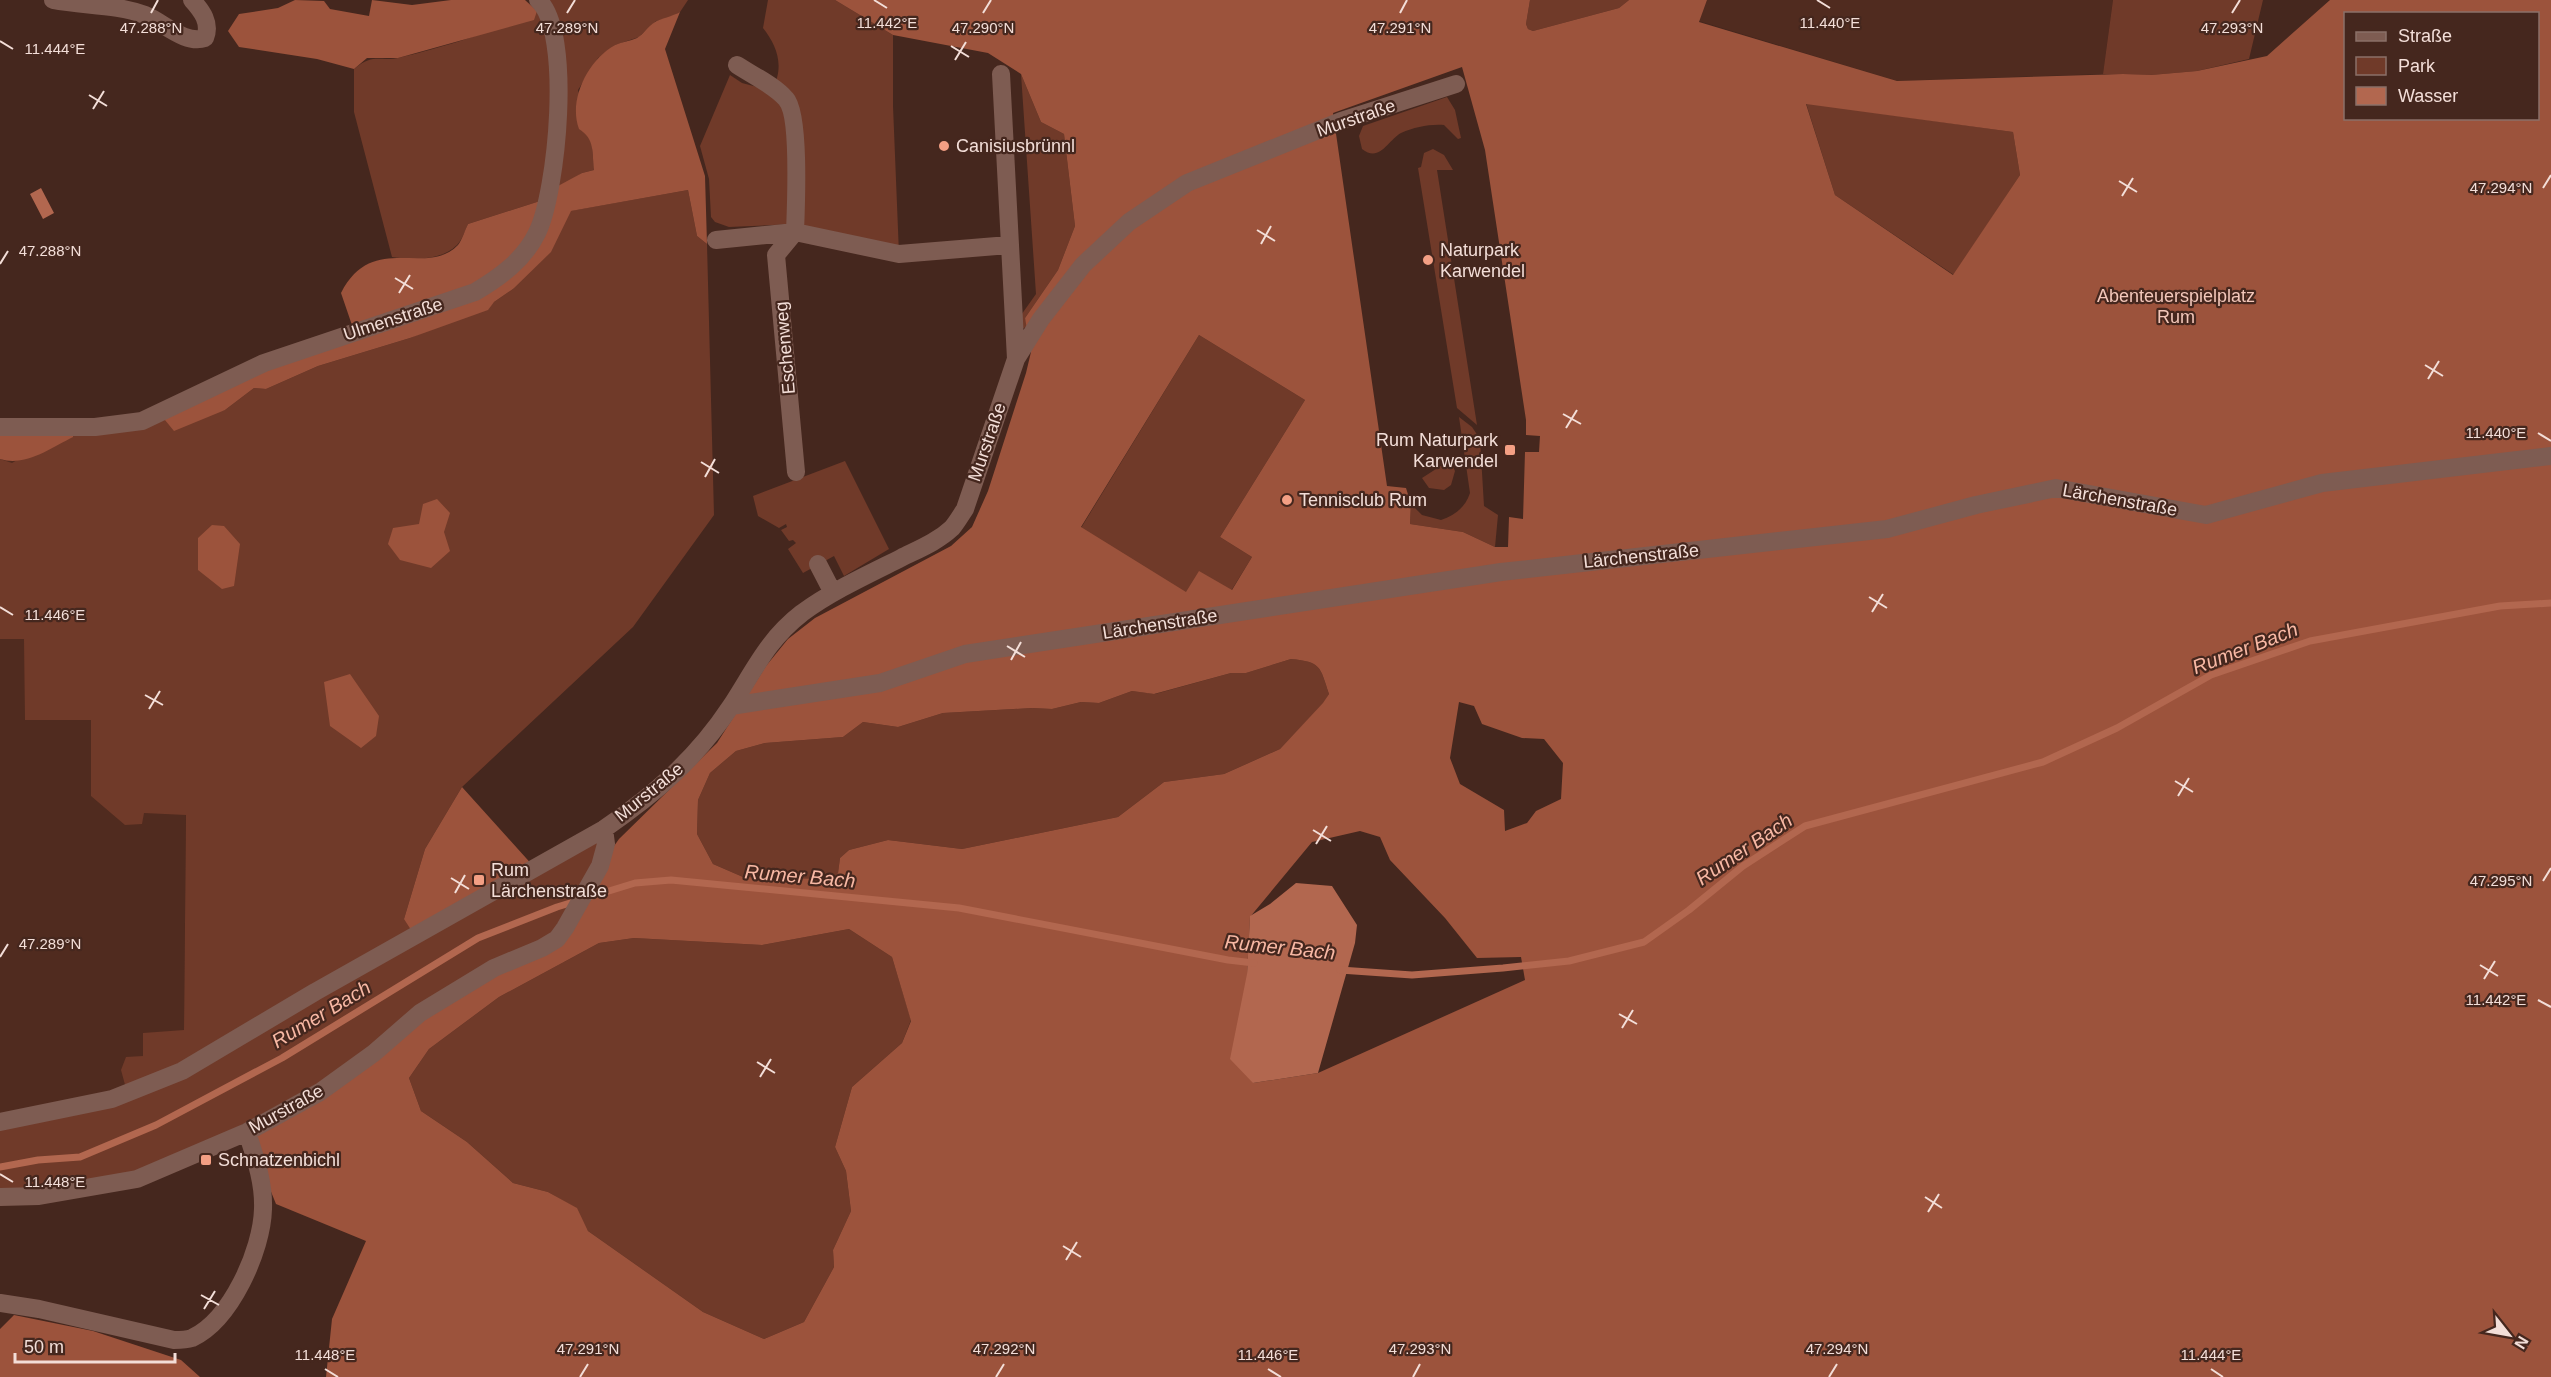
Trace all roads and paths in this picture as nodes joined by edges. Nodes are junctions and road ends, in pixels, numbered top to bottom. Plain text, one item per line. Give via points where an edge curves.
1 (53, 0) edge
2 (192, 0) edge
3 (538, 0) edge
4 (736, 65) dead end
5 (1001, 74) dead end
6 (1455, 84) dead end
7 (795, 232) junction
8 (716, 240) dead end
9 (1009, 245) junction
10 (1016, 359) junction
11 (0, 427) edge
12 (2551, 456) edge
13 (796, 472) dead end
14 (818, 564) dead end
15 (833, 593) junction
16 (731, 706) junction
17 (604, 829) junction
18 (0, 1122) edge
19 (247, 1132) junction
20 (0, 1197) edge
21 (0, 1303) edge

1 - 2 street via 111,6 145,15 199,40 207,34 207,23
3 - 11 street, Ulmenstraße via 549,15 557,43 552,181 536,235 504,274 475,292 264,363 142,421 95,427
4 - 7 street via 782,94 792,108
5 - 9 street, Murstraße
6 - 10 street, Murstraße via 1341,122 1187,183 1129,222 1083,265
7 - 8 street
7 - 9 street via 899,254
7 - 13 street, Eschenweg via 776,255
9 - 10 street, Murstraße
10 - 15 street, Murstraße via 965,509 953,526 935,541
12 - 16 street, Lärchenstraße via 2322,483 2206,515 2056,488 1887,529 1501,572 965,654 880,683
14 - 15 street
15 - 16 street, Murstraße via 773,639
16 - 17 street, Murstraße via 675,776
17 - 18 street via 182,1071 111,1099
17 - 19 street, Murstraße via 605,854 566,928 550,944 456,989 320,1092
19 - 20 street, Murstraße via 137,1179 39,1196
19 - 21 street via 261,1185 260,1237 239,1286 201,1333 174,1340

